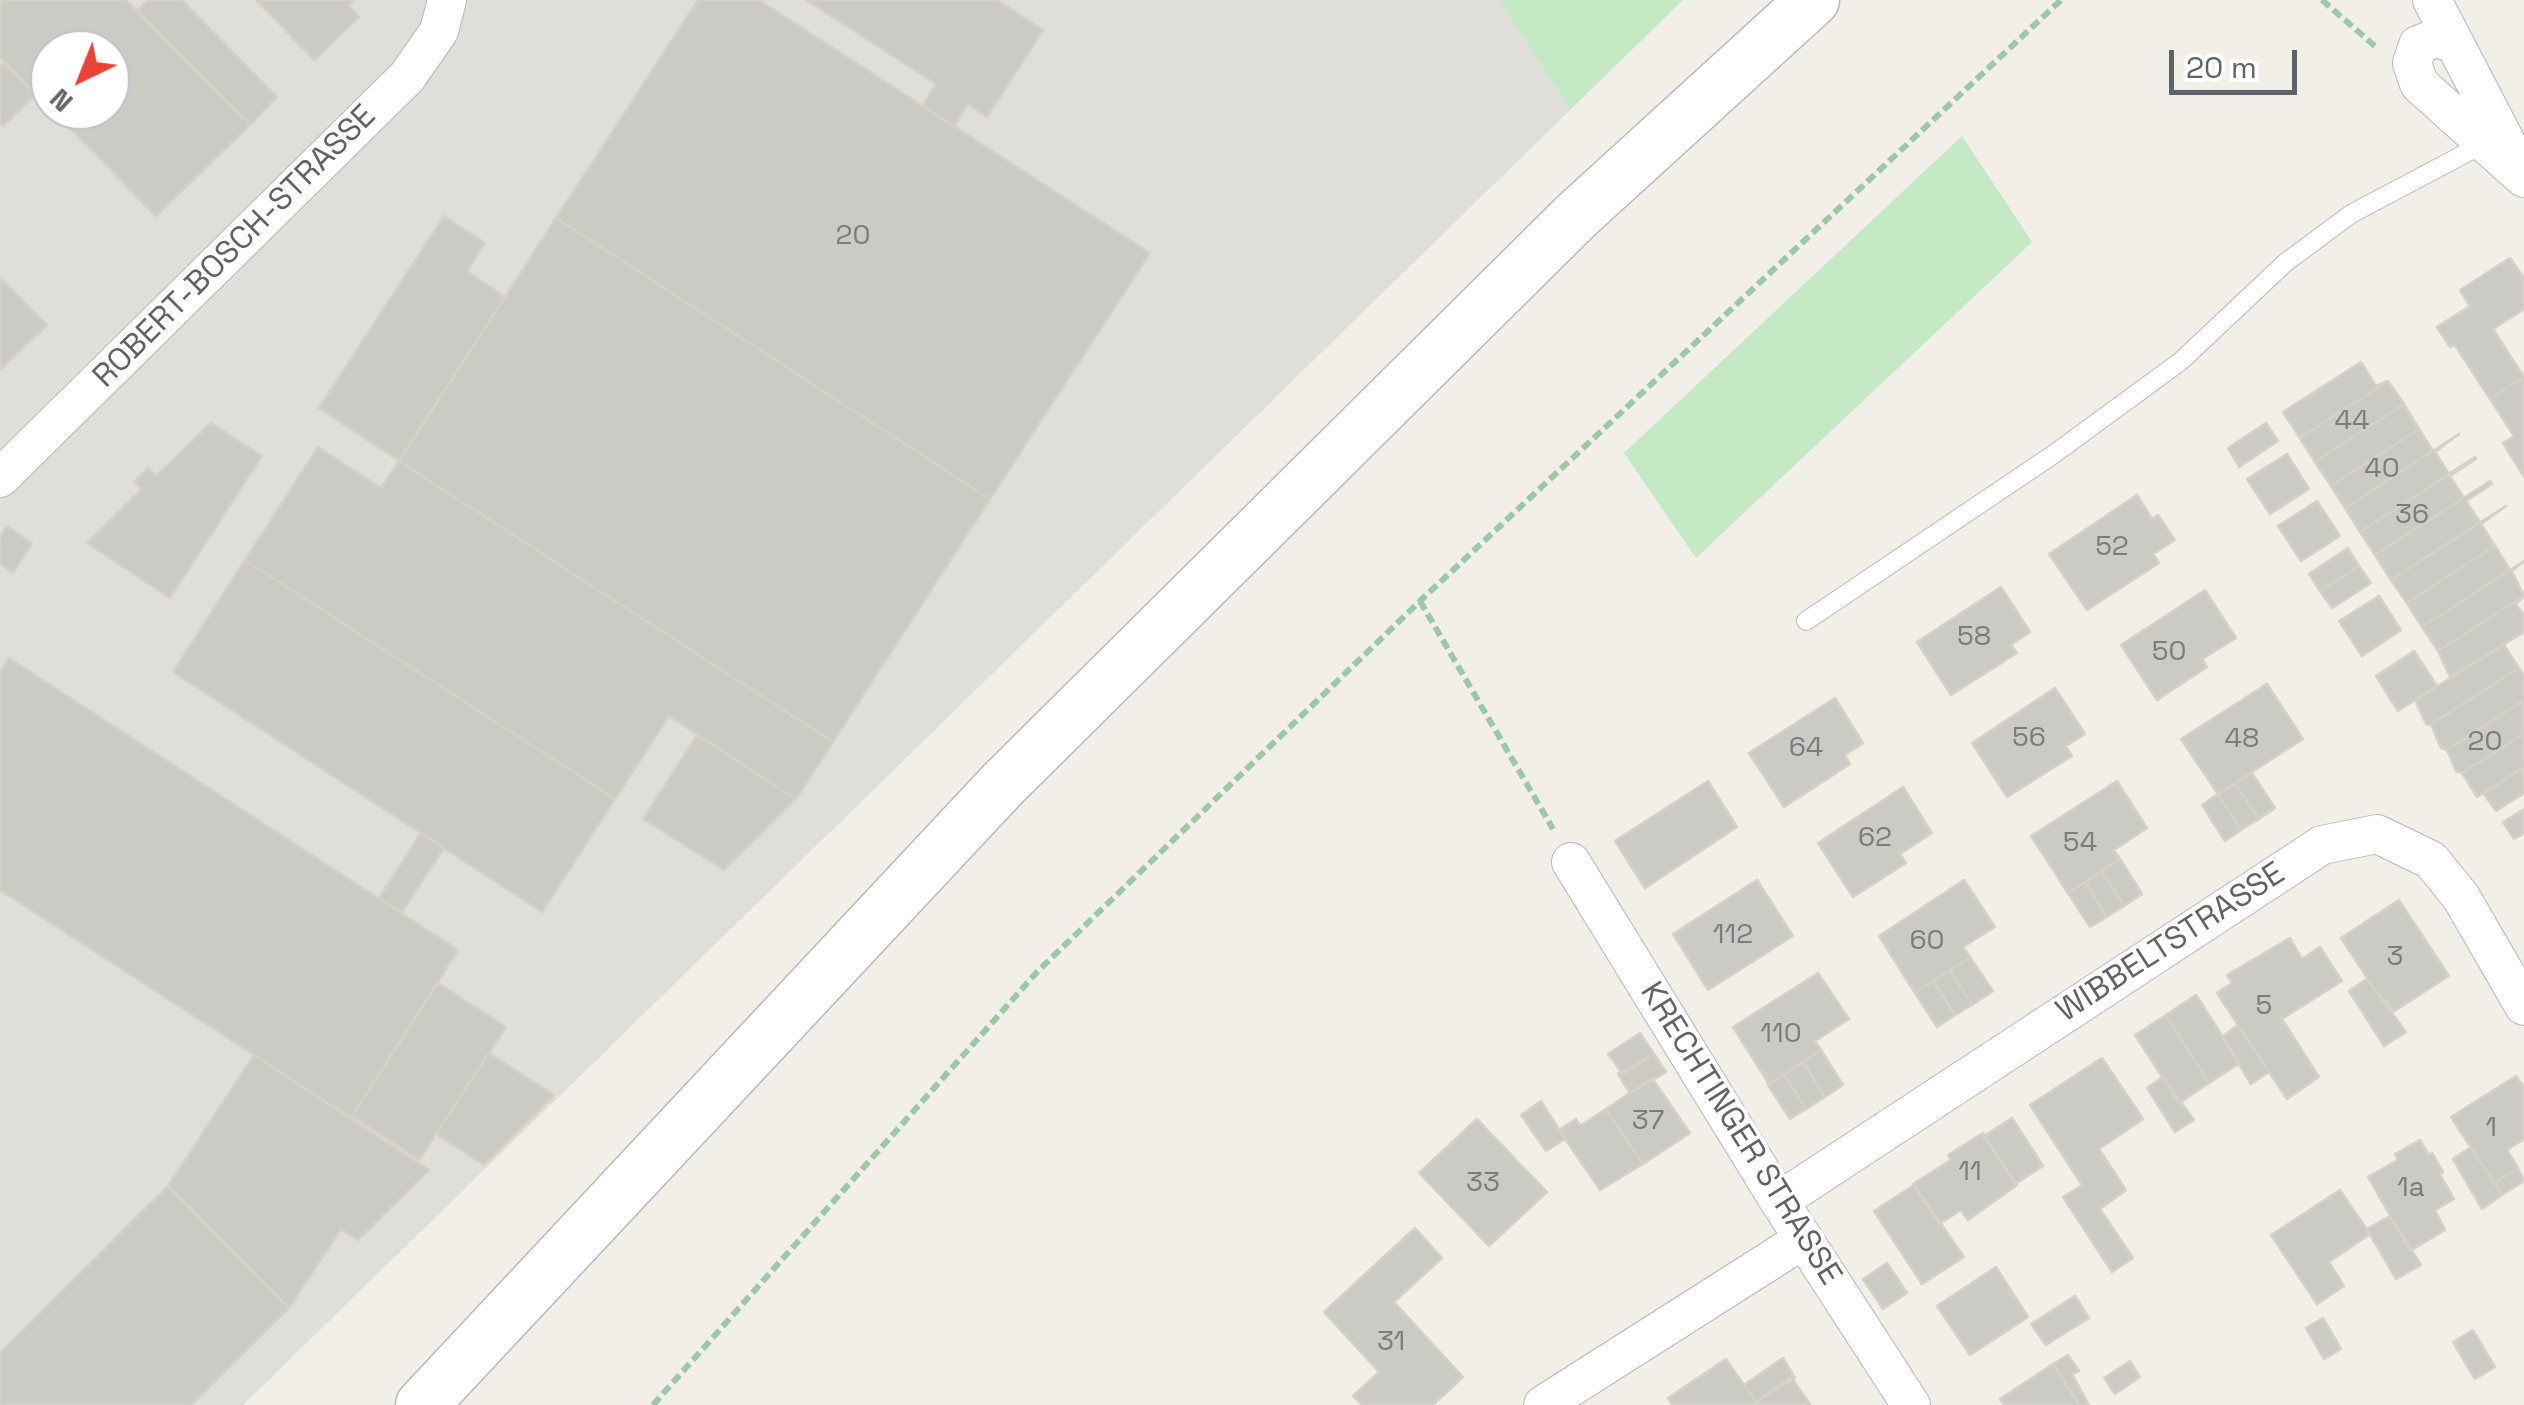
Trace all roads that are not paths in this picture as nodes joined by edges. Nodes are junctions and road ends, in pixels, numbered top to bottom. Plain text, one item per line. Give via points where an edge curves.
1 (447, 0) edge
2 (1812, 0) edge
3 (2432, 0) edge
4 (2455, 44) junction
5 (2485, 143) junction
6 (2524, 177) edge
7 (0, 478) edge
8 (1806, 621) dead end
9 (1571, 862) road end
10 (2524, 1006) edge
11 (1779, 1201) junction
12 (1804, 1239) junction
13 (422, 1405) edge
14 (1543, 1405) edge
15 (1912, 1405) edge

1 - 7 street, ROBERT-BOSCH-STRASSE via 440,31 407,78
2 - 13 main road via 1576,216 1003,784
3 - 4 street
4 - 5 street via 2436,38 2418,45 2412,63 2420,84
4 - 6 street
5 - 6 street
5 - 8 lane via 2351,214 2285,263 2181,361
9 - 11 street, KRECHTINGER STRASSE
10 - 11 street, WIBBELTSTRASSE via 2432,860 2377,834 2322,845
11 - 12 street, KRECHTINGER STRASSE
12 - 14 street
12 - 15 street, KRECHTINGER STRASSE

